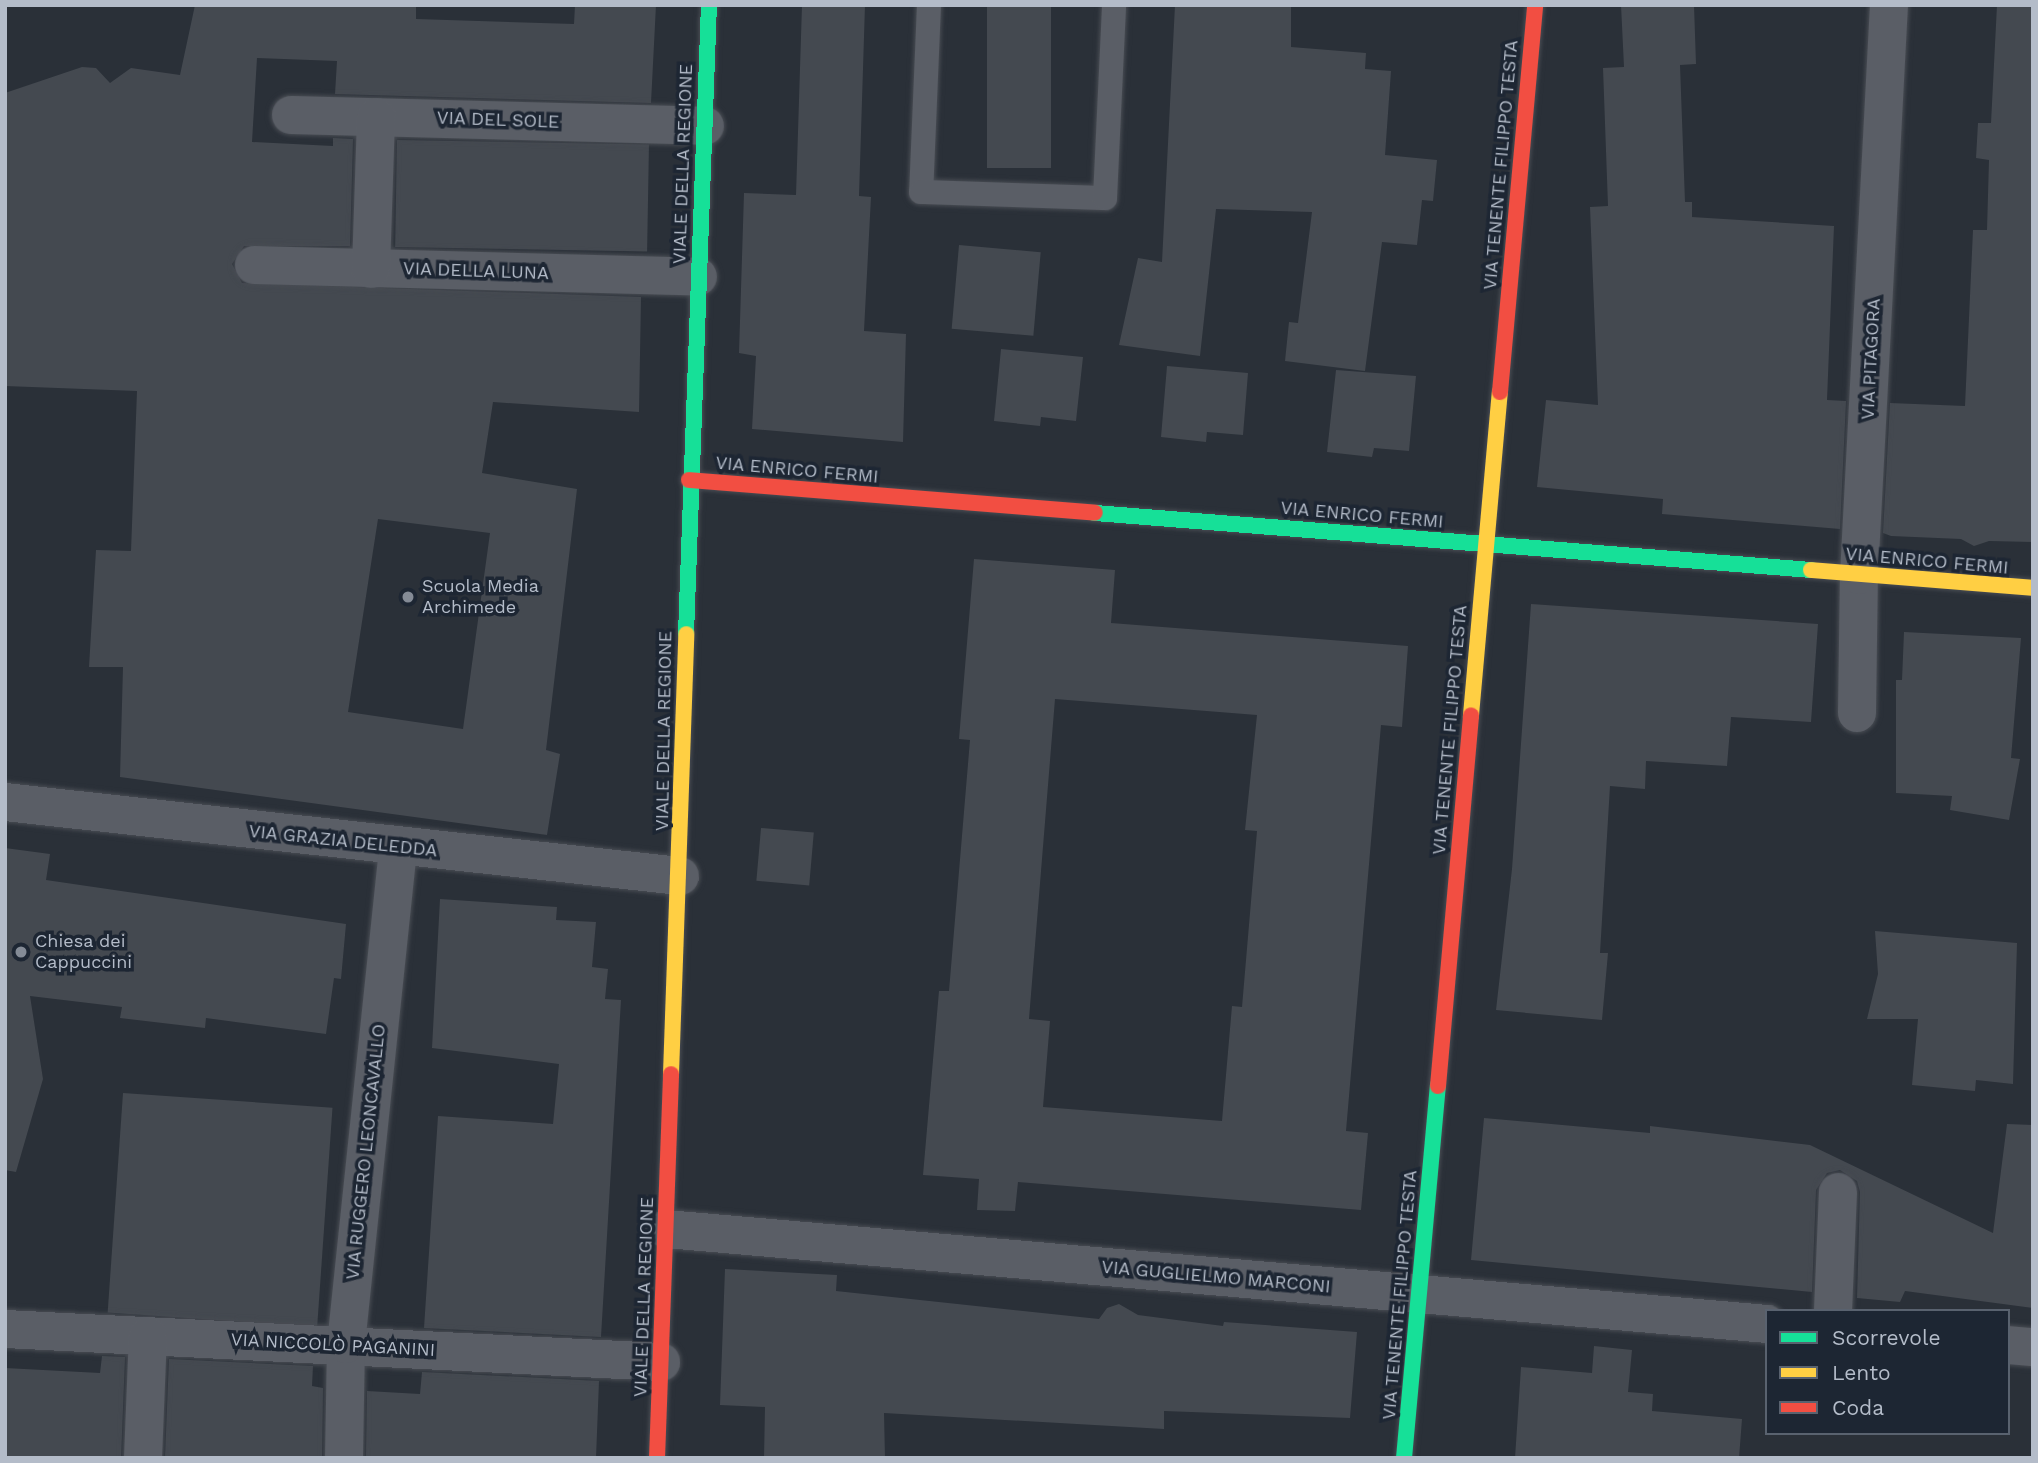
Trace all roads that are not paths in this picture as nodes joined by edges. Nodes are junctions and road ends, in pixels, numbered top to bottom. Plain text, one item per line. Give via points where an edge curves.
1 (709, 5) edge
2 (929, 5) edge
3 (1114, 5) edge
4 (1535, 5) edge
5 (1889, 5) edge
6 (291, 115) dead end
7 (376, 117) junction
8 (705, 126) junction
9 (254, 265) dead end
10 (371, 269) junction
11 (698, 277) junction
12 (689, 480) junction
13 (1486, 544) junction
14 (1860, 575) junction
15 (2033, 588) edge
16 (1857, 713) dead end
17 (5, 802) edge
18 (398, 848) junction
19 (680, 876) junction
20 (1838, 1192) dead end
21 (666, 1229) junction
22 (1419, 1294) junction
23 (1833, 1309) edge
24 (1765, 1324) edge
25 (5, 1329) edge
26 (148, 1336) junction
27 (346, 1344) junction
28 (2010, 1345) edge
29 (2033, 1347) edge
30 (661, 1363) junction
31 (143, 1458) edge
32 (344, 1458) edge
33 (657, 1458) edge
34 (1404, 1458) edge

1 - 8 street, VIALE DELLA REGIONE
2 - 3 lane via 922,192 1105,198
4 - 13 street, VIA TENENTE FILIPPO TESTA
5 - 14 street, VIA PITAGORA
6 - 7 street, VIA DEL SOLE
7 - 8 street, VIA DEL SOLE
7 - 10 street
8 - 11 street, VIALE DELLA REGIONE
9 - 10 street, VIA DELLA LUNA
10 - 11 street, VIA DELLA LUNA
11 - 12 street, VIALE DELLA REGIONE
12 - 13 street, VIA ENRICO FERMI
12 - 19 street, VIALE DELLA REGIONE
13 - 14 street, VIA ENRICO FERMI
13 - 22 street, VIA TENENTE FILIPPO TESTA
14 - 15 street, VIA ENRICO FERMI
14 - 16 street, VIA PITAGORA
17 - 18 street, VIA GRAZIA DELEDDA
18 - 19 street, VIA GRAZIA DELEDDA
18 - 27 street, VIA RUGGERO LEONCAVALLO
19 - 21 street, VIALE DELLA REGIONE
20 - 23 street
21 - 22 street, VIA GUGLIELMO MARCONI
21 - 30 street, VIALE DELLA REGIONE
22 - 24 street, VIA GUGLIELMO MARCONI
22 - 34 street, VIA TENENTE FILIPPO TESTA
25 - 26 street, VIA NICCOLÒ PAGANINI
26 - 27 street, VIA NICCOLÒ PAGANINI
26 - 31 street
27 - 30 street, VIA NICCOLÒ PAGANINI
27 - 32 street, VIA RUGGERO LEONCAVALLO
28 - 29 street
30 - 33 street, VIALE DELLA REGIONE

